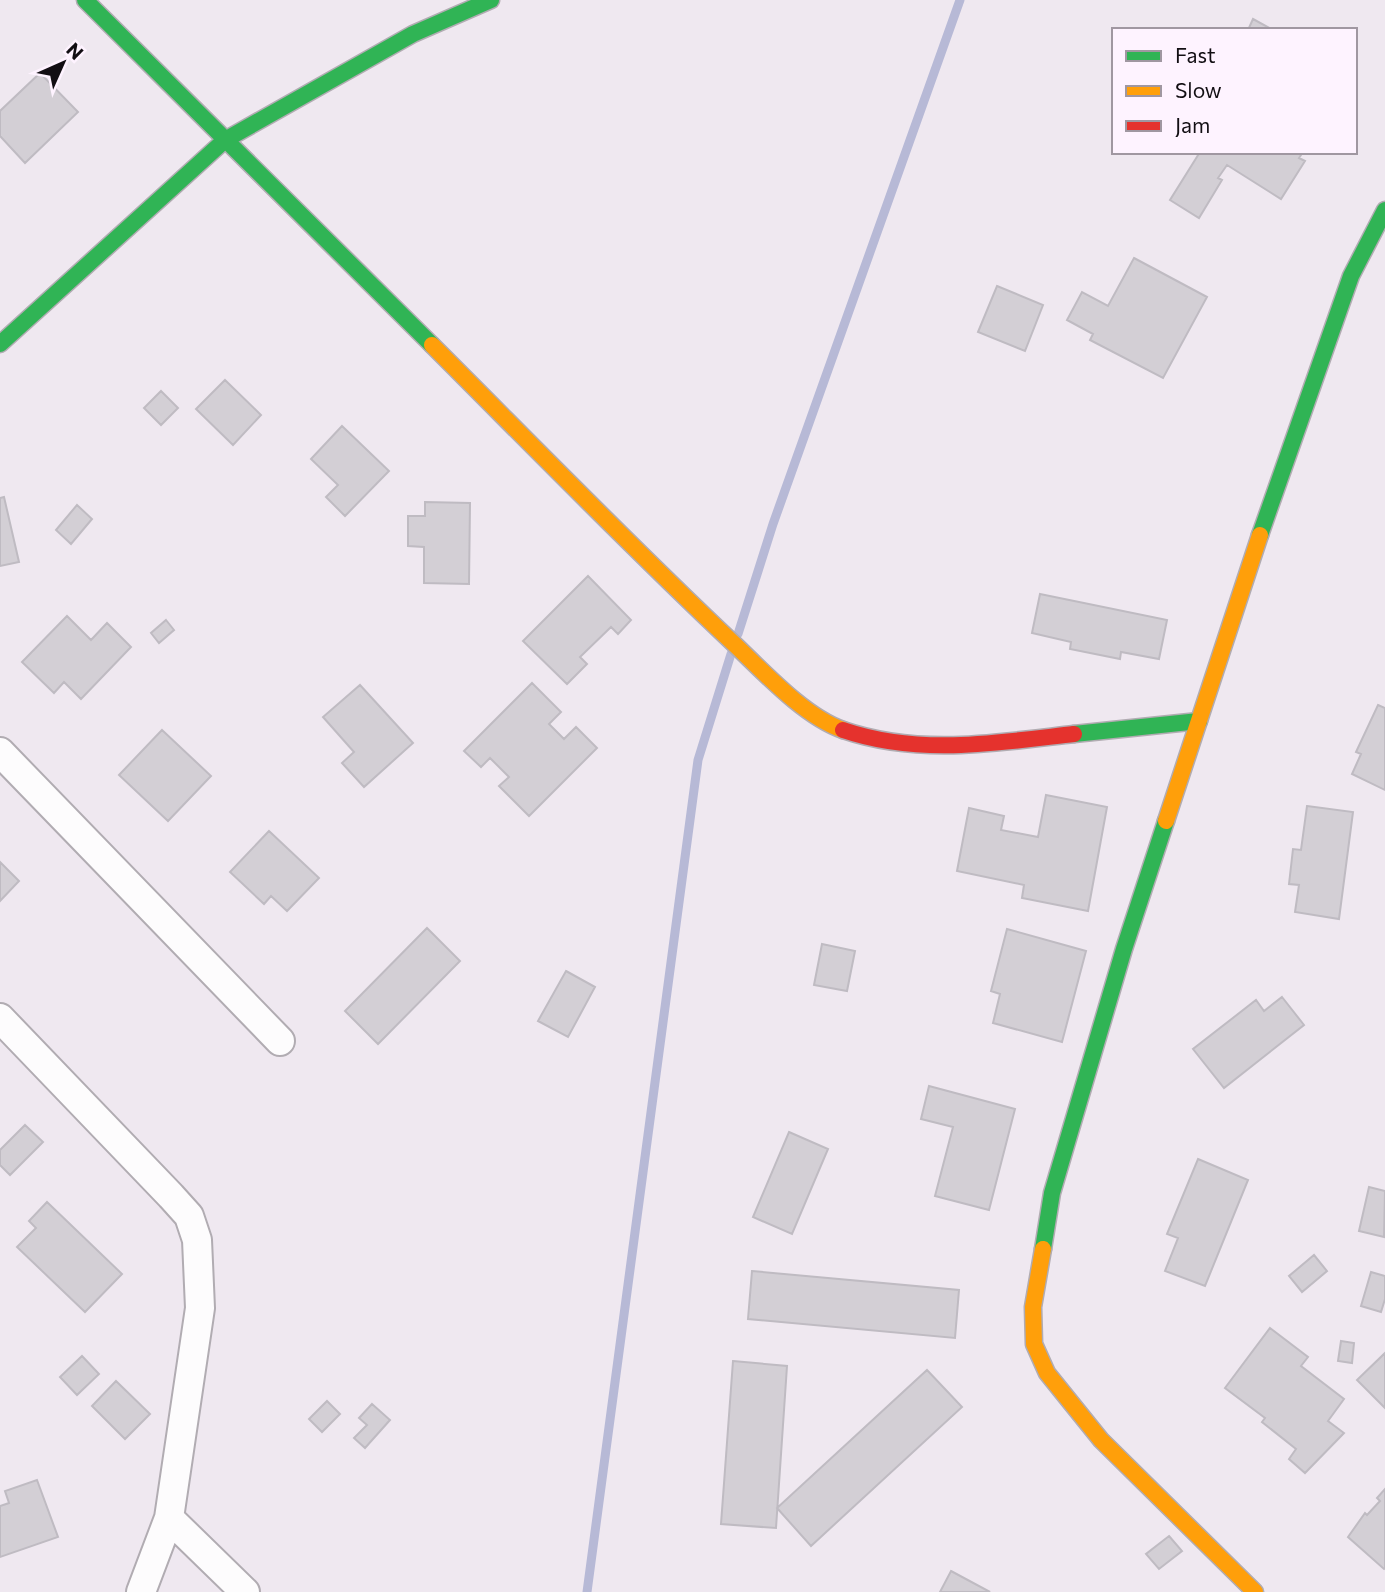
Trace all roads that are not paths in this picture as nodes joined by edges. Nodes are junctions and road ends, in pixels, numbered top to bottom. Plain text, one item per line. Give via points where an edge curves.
1 (85, 0) edge
2 (491, 0) edge
3 (225, 140) junction
4 (1385, 210) edge
5 (0, 344) edge
6 (1199, 721) junction
7 (0, 752) edge
8 (0, 1018) edge
9 (280, 1041) dead end
10 (169, 1518) junction
11 (141, 1592) edge
12 (245, 1592) edge
13 (1255, 1592) edge

1 - 3 street
2 - 3 street via 413,34
3 - 5 street
3 - 6 street via 724,634 829,725 876,741 955,747
4 - 6 street via 1352,276 1297,423
6 - 13 street via 1124,949 1052,1192 1032,1307 1034,1344 1048,1373 1101,1440
7 - 9 street
8 - 10 street via 172,1196 188,1216 197,1240 200,1308
10 - 11 street
10 - 12 street

